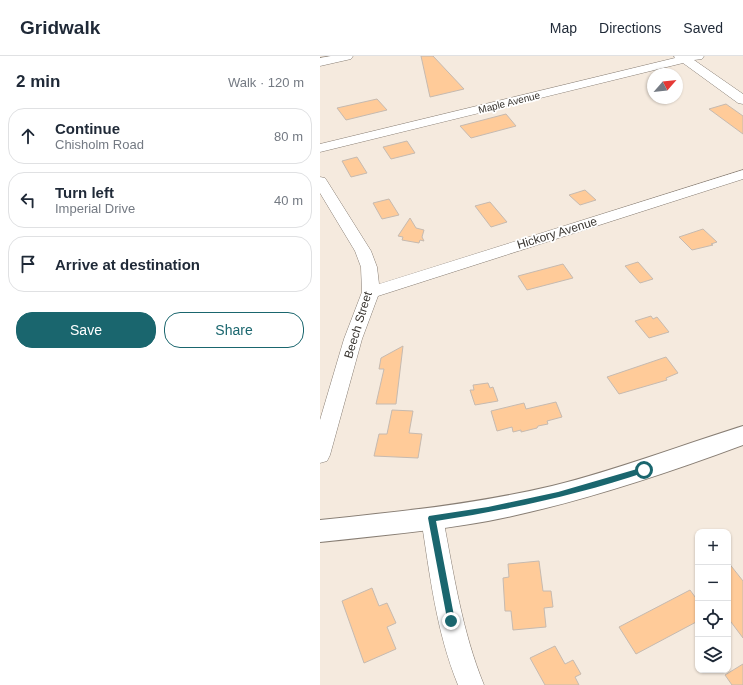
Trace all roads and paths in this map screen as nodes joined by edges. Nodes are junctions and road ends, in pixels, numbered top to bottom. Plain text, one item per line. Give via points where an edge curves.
1 (347, 56) edge
2 (698, 56) edge
3 (683, 58) edge
4 (320, 62) edge
5 (743, 100) edge
6 (320, 148) edge
7 (743, 174) edge
8 (320, 181) edge
9 (371, 292) junction
10 (743, 435) edge
11 (320, 455) edge
12 (432, 518) junction
13 (320, 531) edge
14 (471, 685) edge

1 - 4 street
2 - 3 street, Maple Avenue
3 - 5 street
3 - 6 street, Maple Avenue
7 - 9 street, Hickory Avenue
8 - 9 street, Beech Street via 363,251 369,267
9 - 11 street, Beech Street via 353,338
10 - 12 main road via 657,466 558,495 488,510
12 - 13 main road
12 - 14 street via 451,621 464,670

